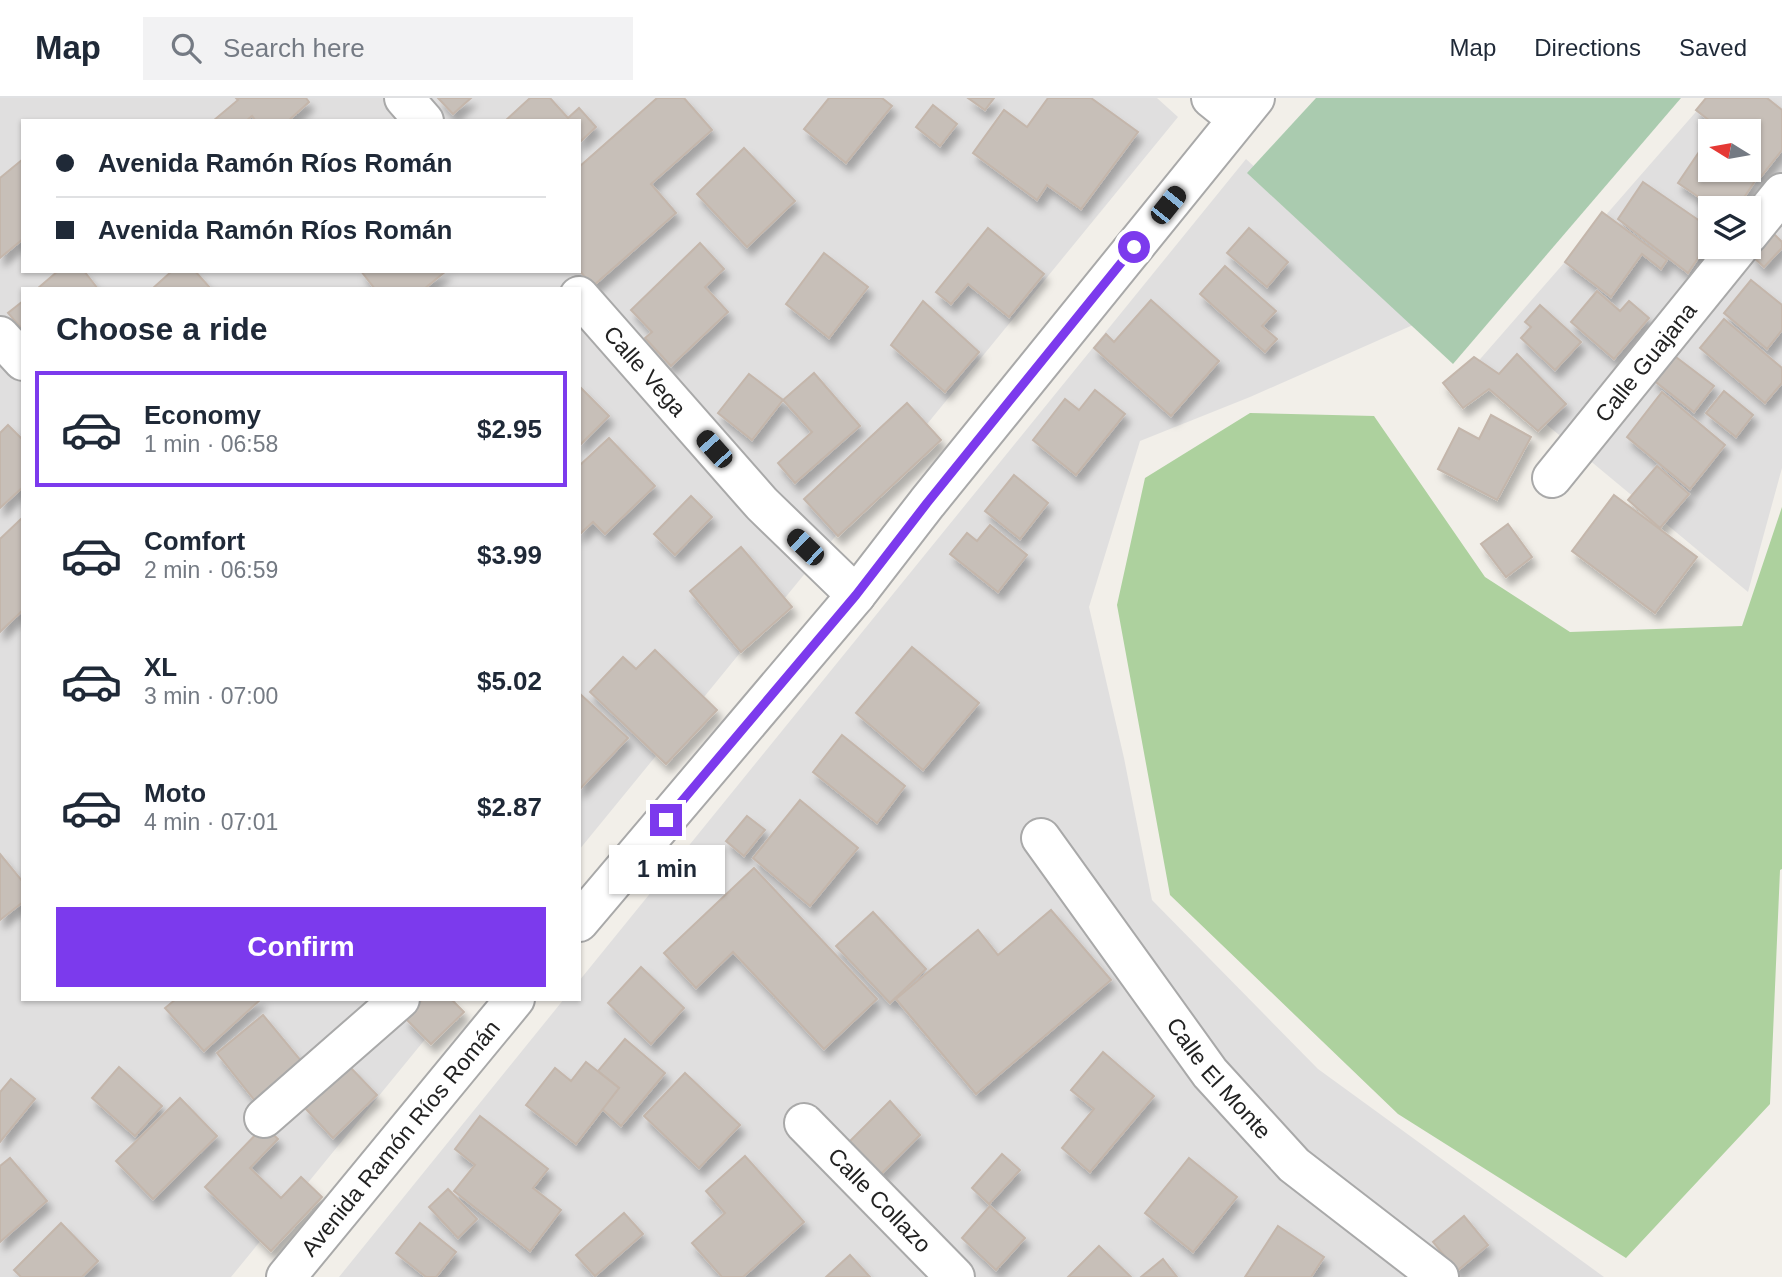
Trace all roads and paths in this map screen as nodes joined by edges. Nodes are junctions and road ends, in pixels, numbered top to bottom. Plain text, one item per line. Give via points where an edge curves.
1 (404, 98) edge
2 (1234, 105) edge
3 (422, 119) edge
4 (1782, 193) edge
5 (1761, 219) edge
6 (1729, 259) edge
7 (559, 273) edge
8 (571, 287) edge
9 (581, 298) edge
10 (0, 336) edge
11 (21, 359) edge
12 (1552, 478) dead end
13 (856, 595) junction
14 (1041, 838) dead end
15 (581, 920) edge
16 (398, 1001) edge
17 (512, 1001) edge
18 (264, 1118) dead end
19 (804, 1123) dead end
20 (293, 1274) edge
21 (955, 1277) edge
22 (1439, 1277) edge

1 - 3 street
2 - 13 street
4 - 5 street
6 - 12 street, Calle Guajana
7 - 8 street
9 - 13 street, Calle Vega via 762,504
10 - 11 street
13 - 15 street
14 - 22 street, Calle El Monte via 1210,1073 1293,1165
16 - 18 street
17 - 20 street, Avenida Ramón Ríos Román
19 - 21 street, Calle Collazo

